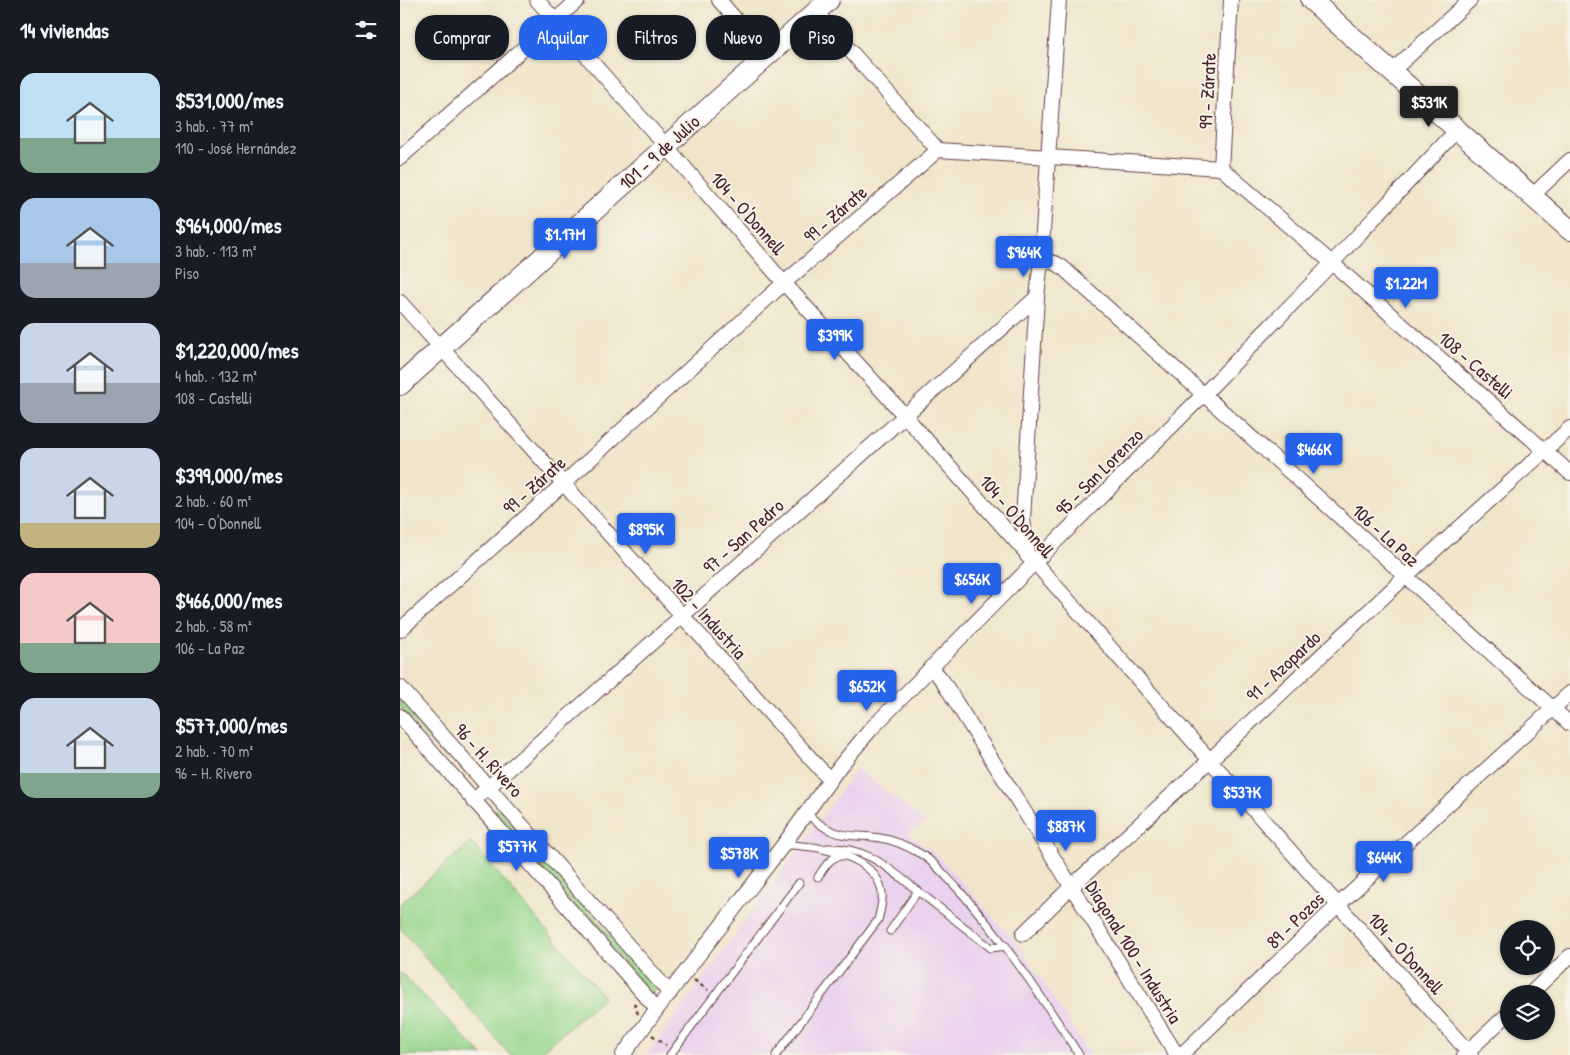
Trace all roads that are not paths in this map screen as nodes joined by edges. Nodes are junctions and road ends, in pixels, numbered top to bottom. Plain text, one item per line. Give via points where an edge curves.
1 (537, 0) edge
2 (578, 0) edge
3 (719, 0) edge
4 (1059, 0) edge
5 (1231, 0) edge
6 (1311, 0) edge
7 (1470, 0) edge
8 (823, 6) edge
9 (550, 15) edge
10 (562, 15) edge
11 (732, 15) edge
12 (780, 44) edge
13 (519, 53) edge
14 (590, 60) edge
15 (762, 60) edge
16 (1392, 71) junction
17 (1457, 130) junction
18 (666, 146) junction
19 (938, 150) junction
20 (1048, 156) junction
21 (400, 158) edge
22 (1570, 160) edge
23 (1221, 168) junction
24 (1532, 196) junction
25 (1570, 230) edge
26 (1041, 260) junction
27 (1332, 263) junction
28 (784, 283) junction
29 (1037, 296) junction
30 (400, 302) edge
31 (440, 348) junction
32 (400, 385) edge
33 (1204, 394) junction
34 (904, 416) junction
35 (1570, 428) edge
36 (1546, 451) junction
37 (1570, 473) edge
38 (563, 484) junction
39 (1030, 560) junction
40 (1405, 577) junction
41 (682, 616) junction
42 (400, 630) edge
43 (931, 667) junction
44 (400, 687) edge
45 (1570, 693) edge
46 (1553, 709) junction
47 (400, 716) edge
48 (1570, 724) edge
49 (1210, 760) junction
50 (830, 780) junction
51 (489, 787) junction
52 (474, 801) junction
53 (807, 814) junction
54 (784, 844) junction
55 (823, 848) junction
56 (848, 856) junction
57 (818, 877) dead end
58 (799, 883) dead end
59 (1071, 887) junction
60 (918, 891) junction
61 (1338, 905) junction
62 (890, 931) dead end
63 (1022, 934) dead end
64 (1006, 946) junction
65 (1570, 956) edge
66 (1539, 985) edge
67 (670, 993) junction
68 (657, 1009) junction
69 (1500, 1022) edge
70 (672, 1052) edge
71 (1468, 1054) edge
72 (623, 1055) edge
73 (776, 1055) edge
74 (1079, 1055) edge
75 (1177, 1055) edge
76 (1181, 1055) edge

1 - 9 street, 104 - O'Donnell
2 - 10 street
3 - 11 street
4 - 20 street
5 - 23 street, 99 - Zárate
6 - 16 street
7 - 16 street
8 - 12 street, 101 - 9 de Julio
8 - 19 street
13 - 21 street
14 - 18 street, 104 - O'Donnell
15 - 18 street, 101 - 9 de Julio
16 - 17 street
17 - 24 street
17 - 27 street, 95 - San Lorenzo
18 - 28 street, 104 - O'Donnell
18 - 31 street, 101 - 9 de Julio
19 - 20 street
19 - 28 street, 99 - Zárate
20 - 23 street
20 - 26 street
22 - 24 street
23 - 27 street, 108 - Castelli
24 - 25 street
26 - 29 street
26 - 33 street, 106 - La Paz via 1062,267
27 - 33 street, 95 - San Lorenzo
27 - 36 street, 108 - Castelli
28 - 34 street, 104 - O'Donnell
28 - 38 street, 99 - Zárate
29 - 34 street, 97 - San Pedro
29 - 39 street via 1023,519
30 - 31 street, 102 - Industria
31 - 32 street, 101 - 9 de Julio
31 - 38 street, 102 - Industria
33 - 39 street, 95 - San Lorenzo
33 - 40 street, 106 - La Paz
34 - 39 street, 104 - O'Donnell
34 - 41 street, 97 - San Pedro
35 - 36 street, 91 - Azopardo
36 - 37 street, 108 - Castelli
36 - 40 street, 91 - Azopardo
38 - 41 street, 102 - Industria
38 - 42 street, 99 - Zárate
39 - 43 street, 95 - San Lorenzo
39 - 49 street, 104 - O'Donnell
40 - 46 street, 106 - La Paz
40 - 49 street, 91 - Azopardo
41 - 50 street, 102 - Industria
41 - 51 street, 97 - San Pedro
43 - 50 street, 95 - San Lorenzo via 871,729
43 - 59 street, Diagonal 100 - Industria
44 - 51 street, 96 - H. Rivero
45 - 46 street, 89 - Pozos
46 - 48 street, 106 - La Paz
46 - 61 street, 89 - Pozos
47 - 52 street, 96 - H. Rivero
49 - 59 street, 91 - Azopardo
49 - 61 street, 104 - O'Donnell
50 - 53 street, 95 - San Lorenzo
51 - 52 street, 97 - San Pedro
51 - 67 street, 96 - H. Rivero
52 - 68 street, 96 - H. Rivero
53 - 54 street, 95 - San Lorenzo
53 - 64 lane via 831,831 901,843 921,854 939,869
54 - 55 lane
54 - 67 street, 95 - San Lorenzo
55 - 56 lane
55 - 60 lane via 854,850 868,855
56 - 57 lane via 832,859
56 - 73 lane via 859,861 879,880 882,894 878,920
58 - 70 lane
59 - 63 street, 91 - Azopardo
59 - 75 street, Diagonal 100 - Industria
60 - 62 lane
60 - 64 lane via 991,948
61 - 71 street, 104 - O'Donnell
61 - 76 street, 89 - Pozos
64 - 74 lane
65 - 66 street
67 - 68 street, 95 - San Lorenzo
68 - 72 street, 95 - San Lorenzo
69 - 71 street

